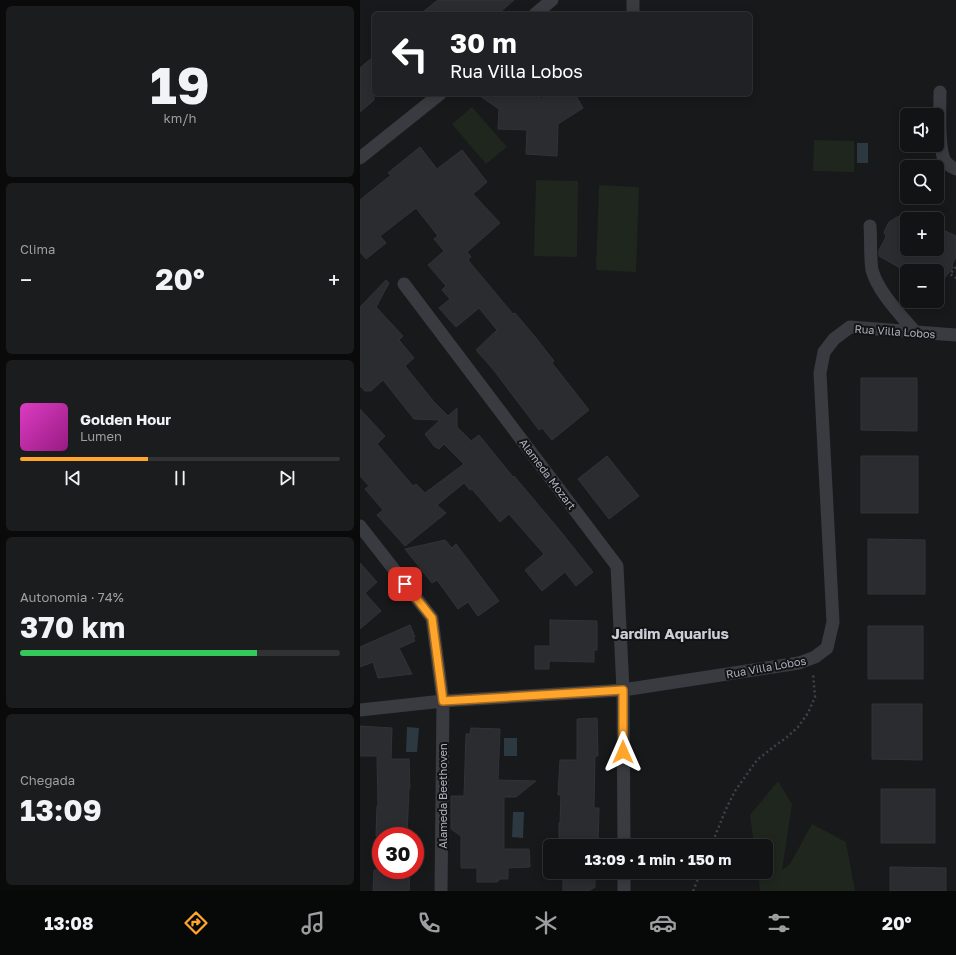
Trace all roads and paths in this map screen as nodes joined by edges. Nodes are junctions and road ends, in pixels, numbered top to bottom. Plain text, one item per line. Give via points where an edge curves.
1 (552, 0) edge
2 (633, 0) edge
3 (538, 12) edge
4 (633, 12) edge
5 (940, 92) dead end
6 (438, 96) edge
7 (360, 158) edge
8 (956, 169) edge
9 (870, 226) dead end
10 (956, 267) edge
11 (956, 278) edge
12 (404, 284) dead end
13 (915, 332) junction
14 (956, 335) edge
15 (360, 526) edge
16 (812, 659) junction
17 (623, 690) junction
18 (443, 701) junction
19 (360, 710) edge
20 (624, 839) edge
21 (714, 839) edge
22 (624, 879) edge
23 (698, 879) edge
24 (442, 891) edge
25 (624, 891) edge
26 (693, 891) edge

1 - 3 street
2 - 4 street
5 - 8 street via 941,149 944,161
6 - 7 street
9 - 13 street via 872,269 894,308
10 - 11 path via 950,274
12 - 17 street, Alameda Mozart via 617,566
13 - 14 street, Rua Villa Lobos
13 - 16 street, Rua Villa Lobos via 850,327 834,339 824,352 820,373 833,622 827,648
15 - 18 street, Alameda Beethoven via 432,618
16 - 17 street, Rua Villa Lobos
16 - 21 path via 816,697 808,712 798,727 757,760 735,791
17 - 18 street, Rua Villa Lobos
17 - 20 street, Alameda Mozart
18 - 19 street, Rua Villa Lobos
18 - 24 street, Alameda Beethoven
22 - 25 street
23 - 26 path

